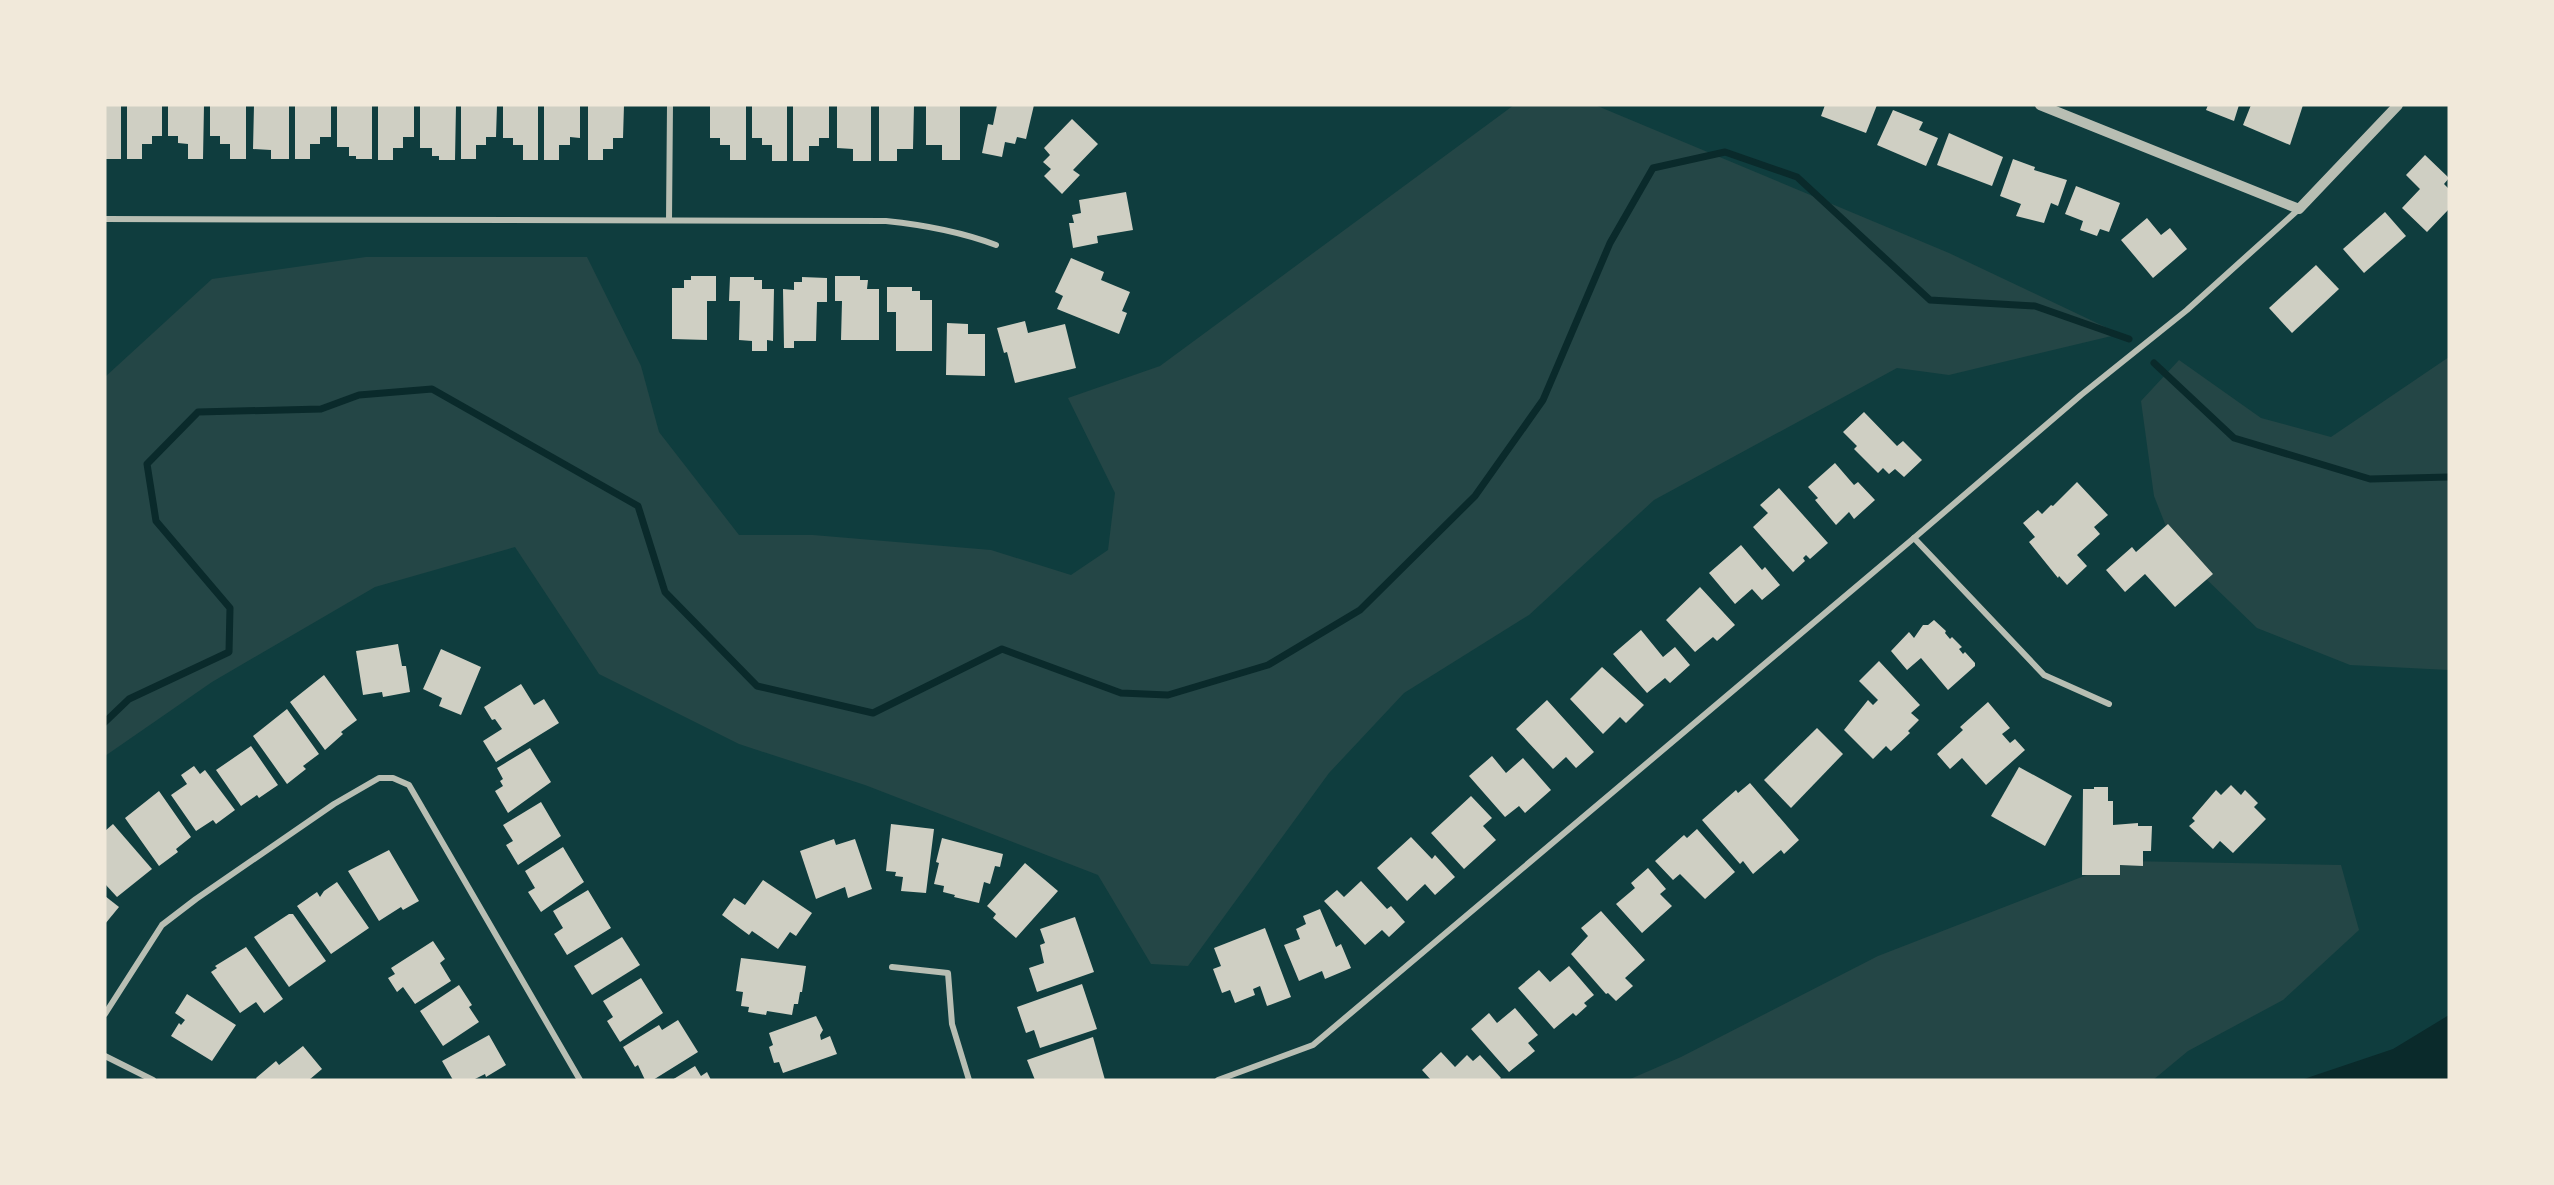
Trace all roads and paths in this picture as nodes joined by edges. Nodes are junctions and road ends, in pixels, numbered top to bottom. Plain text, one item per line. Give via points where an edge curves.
1 (670, 105) edge
2 (2040, 105) edge
3 (2398, 105) edge
4 (2299, 209) junction
5 (105, 219) edge
6 (669, 220) junction
7 (996, 245) dead end
8 (1914, 538) junction
9 (2109, 704) dead end
10 (892, 967) dead end
11 (105, 1014) edge
12 (105, 1056) edge
13 (153, 1080) edge
14 (580, 1080) edge
15 (969, 1080) edge
16 (1218, 1080) edge

1 - 6 street
2 - 4 street
3 - 4 street
4 - 8 street via 2196,303
5 - 6 street
6 - 7 street via 886,221 932,226
8 - 9 street via 2044,675
8 - 16 street via 1313,1045
10 - 15 street via 948,973 952,1024
11 - 14 street via 162,925 334,804 379,778 393,778 409,785 414,793
12 - 13 street

